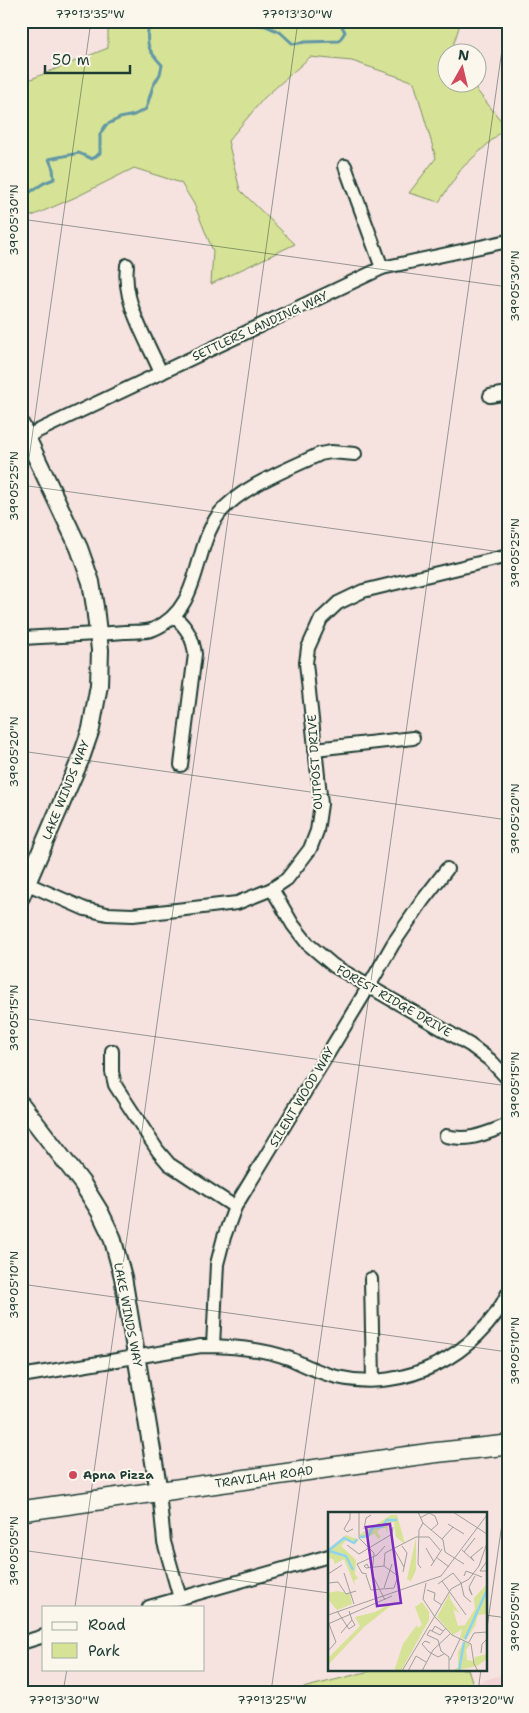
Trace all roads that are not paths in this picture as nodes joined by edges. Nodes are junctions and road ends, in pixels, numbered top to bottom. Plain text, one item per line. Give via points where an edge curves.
1 (345, 166) dead end
2 (508, 240) edge
3 (127, 265) dead end
4 (382, 268) junction
5 (161, 373) junction
6 (508, 393) edge
7 (490, 396) dead end
8 (23, 433) edge
9 (355, 454) dead end
10 (508, 556) edge
11 (175, 617) junction
12 (98, 634) junction
13 (21, 638) edge
14 (413, 738) dead end
15 (315, 749) junction
16 (181, 765) dead end
17 (447, 869) dead end
18 (24, 887) edge
19 (272, 890) junction
20 (369, 986) junction
21 (112, 1050) dead end
22 (508, 1079) edge
23 (21, 1104) edge
24 (508, 1125) edge
25 (446, 1136) dead end
26 (235, 1206) junction
27 (371, 1279) dead end
28 (506, 1301) edge
29 (213, 1346) junction
30 (137, 1358) junction
31 (21, 1376) edge
32 (373, 1380) junction
33 (508, 1445) edge
34 (159, 1492) junction
35 (21, 1511) edge
36 (328, 1556) edge
37 (180, 1598) junction
38 (152, 1606) edge
39 (42, 1637) edge
40 (21, 1643) edge

1 - 4 street
2 - 4 street, SETTLERS LANDING WAY
3 - 5 street via 127,290
4 - 5 street, SETTLERS LANDING WAY
5 - 8 street, SETTLERS LANDING WAY
6 - 7 street
8 - 12 street, LAKE WINDS WAY via 80,548 90,582
9 - 11 street via 320,454 246,490 231,501 210,531 185,604
10 - 15 street, OUTPOST DRIVE via 363,591 338,603 322,619 308,648 306,662
11 - 12 street via 152,630
11 - 16 street via 185,626 195,654
12 - 13 street
12 - 18 street, LAKE WINDS WAY via 99,685 91,729
14 - 15 street
15 - 19 street, OUTPOST DRIVE via 321,804 317,831 300,864
17 - 20 street, SILENT WOOD WAY via 393,944
18 - 19 street, OUTPOST DRIVE via 85,909 133,915 237,903
19 - 20 street, FOREST RIDGE DRIVE via 308,944 334,966
20 - 22 street, FOREST RIDGE DRIVE via 470,1045
20 - 26 street, SILENT WOOD WAY
21 - 26 street via 115,1084 158,1151 182,1174
23 - 30 street, LAKE WINDS WAY via 82,1183 108,1228 123,1277
24 - 25 street via 474,1138
26 - 29 street, SILENT WOOD WAY via 217,1264
27 - 32 street
28 - 32 street via 485,1328 451,1357 419,1372 395,1379
29 - 30 street
29 - 32 street via 260,1351 337,1378
30 - 31 street
30 - 34 street, LAKE WINDS WAY
33 - 34 main road, TRAVILAH ROAD
34 - 35 main road, TRAVILAH ROAD
34 - 37 street via 164,1542
36 - 37 street
37 - 38 street
39 - 40 street

